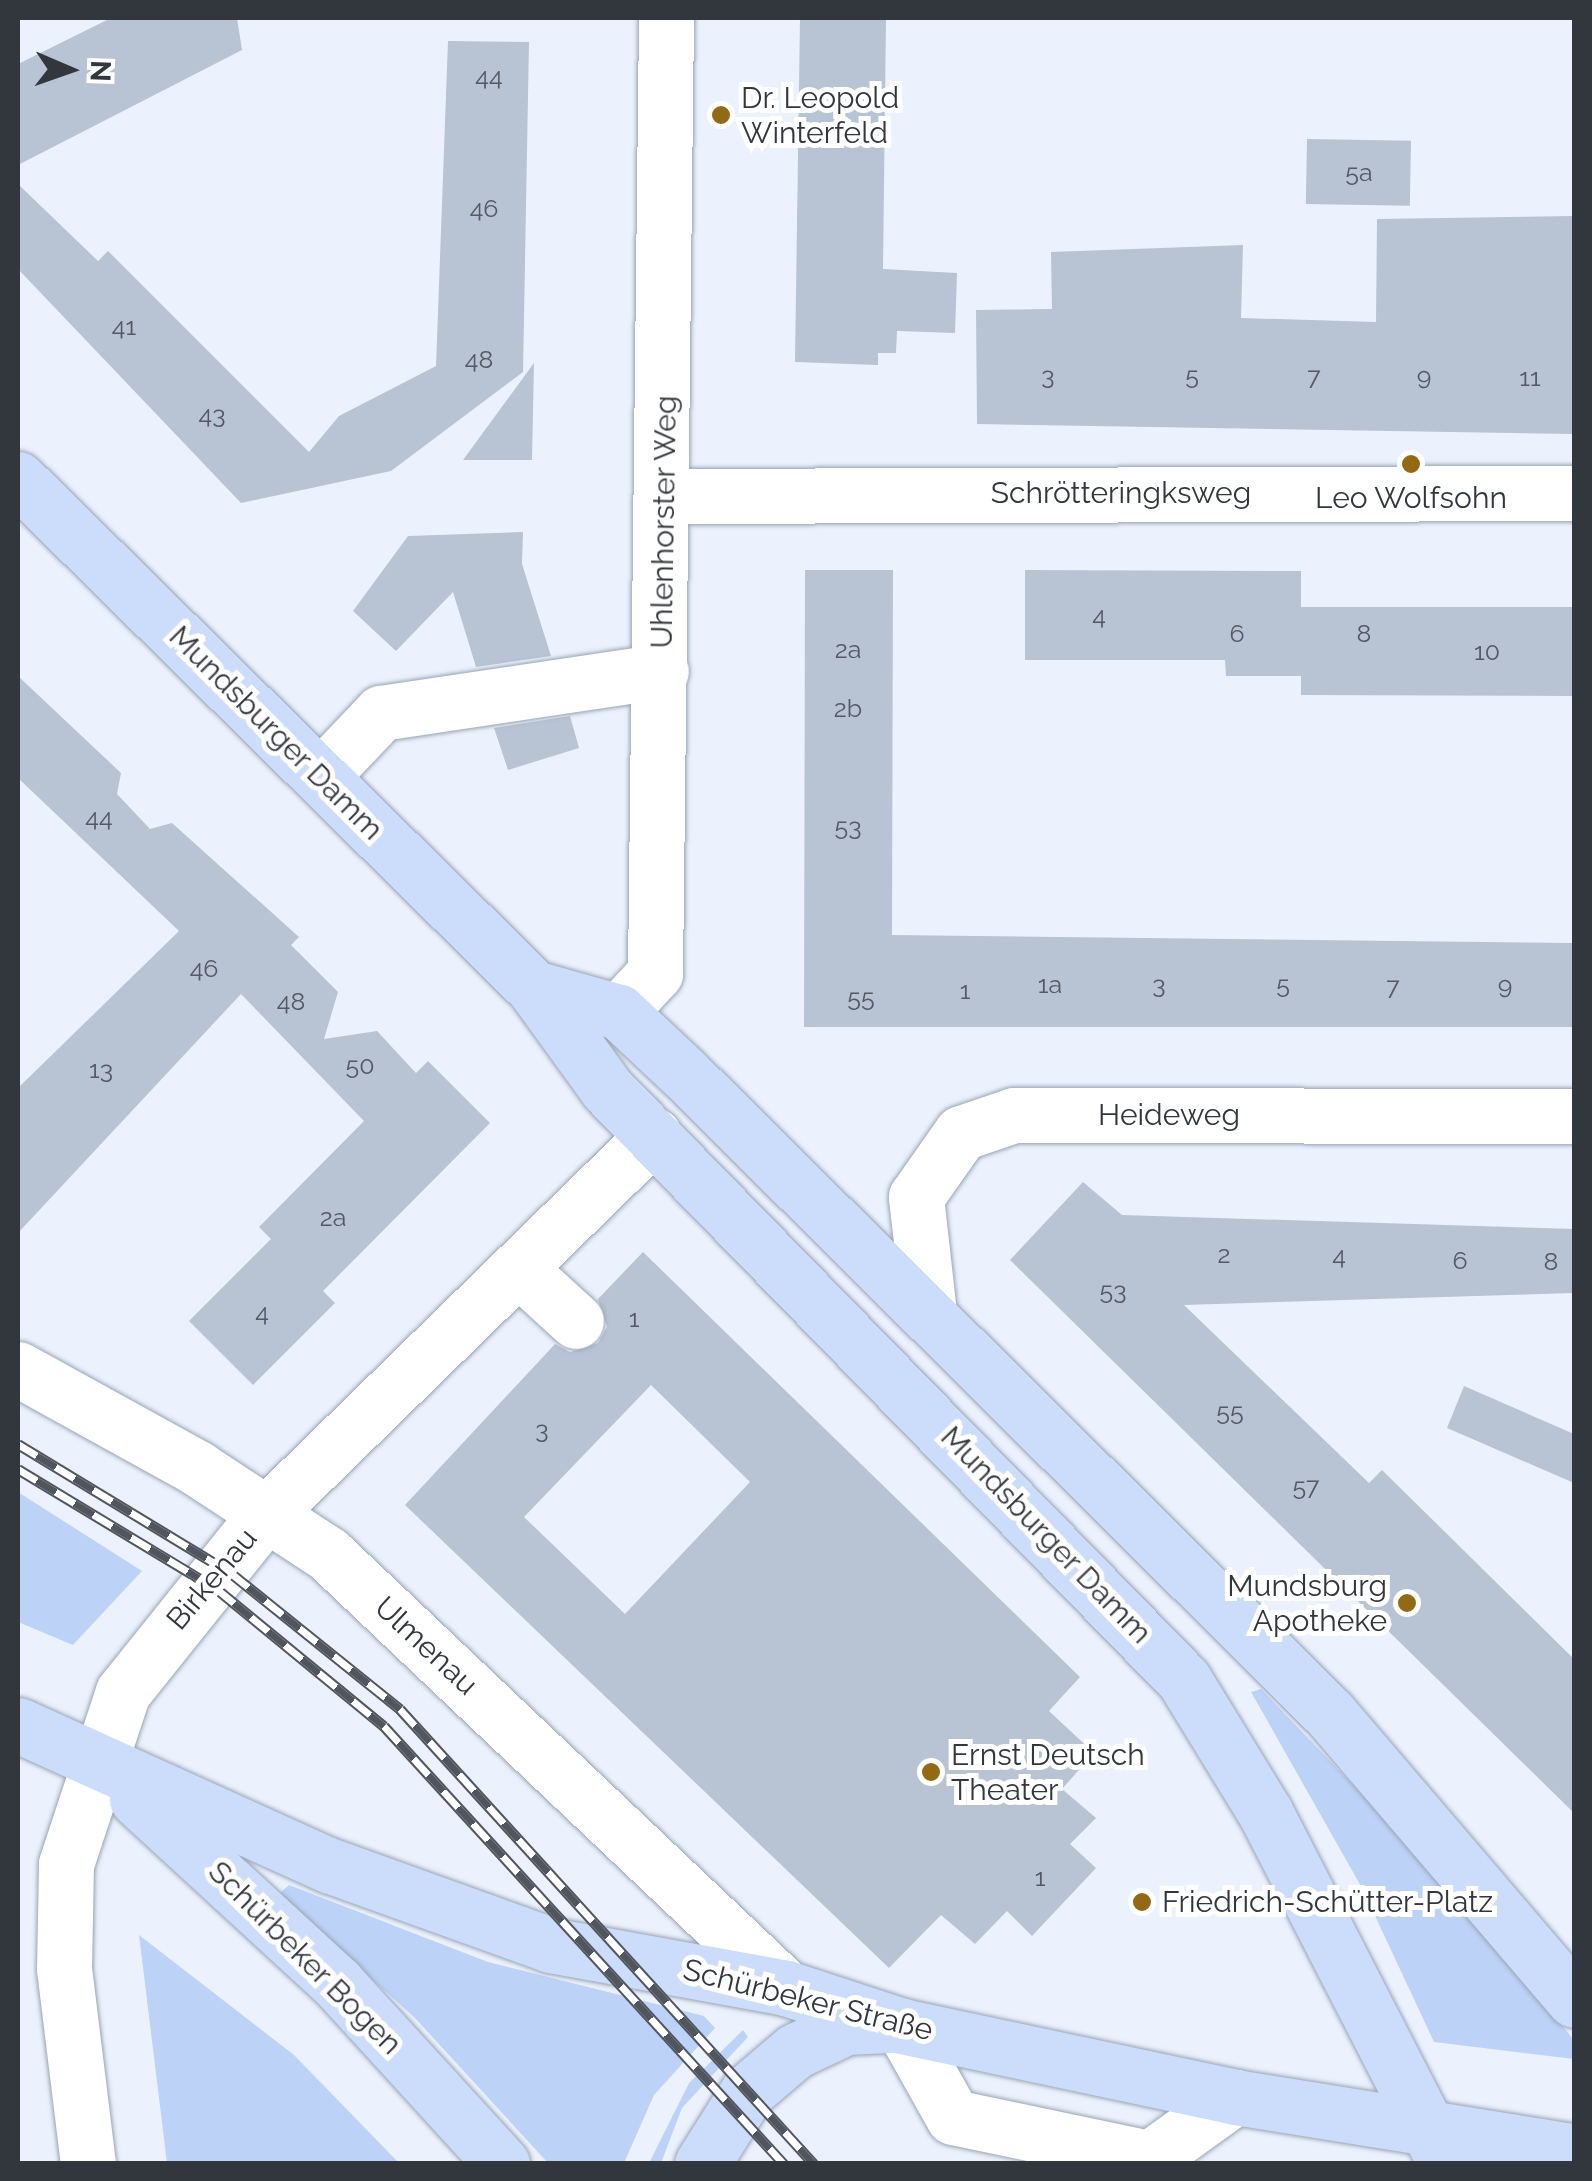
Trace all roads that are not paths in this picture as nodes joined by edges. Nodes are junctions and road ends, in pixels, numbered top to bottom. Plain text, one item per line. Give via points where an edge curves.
1 (666, 18) edge
2 (18, 478) edge
3 (1574, 493) edge
4 (667, 496) junction
5 (661, 670) junction
6 (321, 776) junction
7 (534, 988) junction
8 (619, 1012) junction
9 (1574, 1116) edge
10 (654, 1135) junction
11 (519, 1269) junction
12 (929, 1313) junction
13 (576, 1321) dead end
14 (18, 1370) edge
15 (264, 1516) junction
16 (18, 1725) edge
17 (96, 1764) junction
18 (786, 1988) junction
19 (1574, 2000) edge
20 (902, 2026) junction
21 (1235, 2097) junction
22 (1438, 2149) edge
23 (1574, 2151) edge
24 (88, 2164) edge
25 (502, 2164) edge
26 (702, 2164) edge

1 - 4 street, Uhlenhorster Weg
2 - 6 main road, Mundsburger Damm
3 - 4 street, Schrötteringksweg
4 - 5 street, Uhlenhorster Weg
5 - 6 street via 381,713
5 - 8 street, Uhlenhorster Weg via 655,974
6 - 7 main road, Mundsburger Damm
7 - 8 main road, Mundsburger Damm
7 - 10 main road, Mundsburger Damm
8 - 12 main road, Mundsburger Damm via 839,1236
9 - 12 street, Heideweg via 1014,1116 961,1133 916,1197
10 - 11 street, Birkenau
10 - 22 main road, Mundsburger Damm via 1184,1680 1266,1812
11 - 13 street
11 - 15 street, Birkenau
12 - 19 main road, Mundsburger Damm via 1329,1713
14 - 15 street, Ulmenau via 197,1468
15 - 17 street, Birkenau via 124,1692
15 - 18 street, Ulmenau via 328,1554
16 - 17 main road, Schürbeker Straße
17 - 18 main road, Schürbeker Straße via 331,1866 550,1946
17 - 24 street, Birkenau via 66,1864
17 - 25 main road, Schürbeker Bogen via 336,1982
18 - 20 main road, Schürbeker Straße
20 - 21 main road, Schürbeker Straße
20 - 21 street via 953,2116 971,2120 1150,2158
20 - 26 main road via 846,2028 795,2052 748,2090
21 - 22 main road, Schürbeker Straße
22 - 23 main road, Schürbeker Straße

